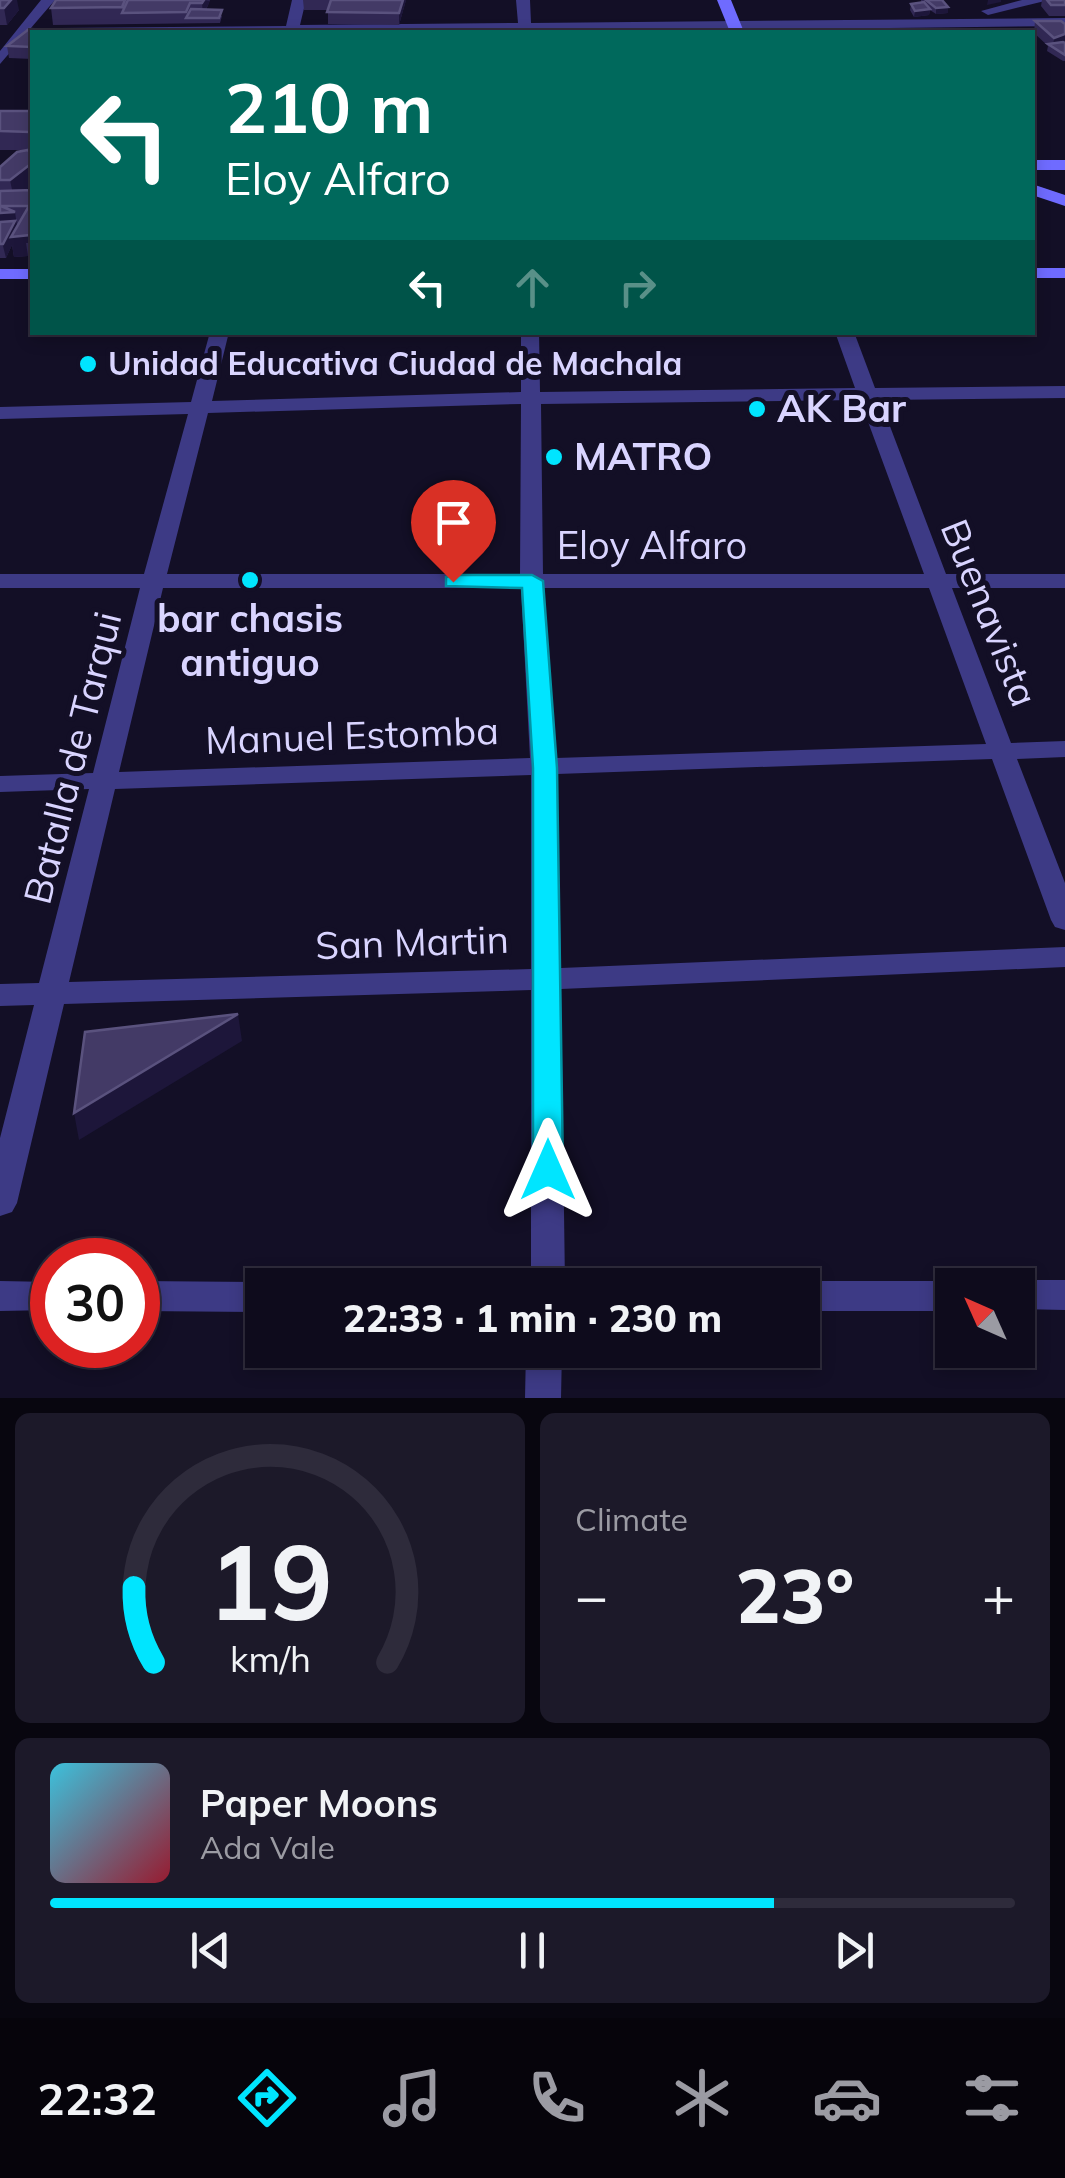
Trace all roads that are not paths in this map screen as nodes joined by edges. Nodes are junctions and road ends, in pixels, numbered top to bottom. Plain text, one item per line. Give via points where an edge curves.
1 (48, 0) edge
2 (299, 0) edge
3 (523, 0) edge
4 (724, 0) edge
5 (1042, 0) edge
6 (1065, 22) edge
7 (933, 23) junction
8 (525, 29) edge
9 (736, 29) edge
10 (292, 30) edge
11 (408, 30) edge
12 (0, 32) edge
13 (28, 32) edge
14 (0, 60) edge
15 (1035, 165) edge
16 (1065, 166) edge
17 (1035, 190) edge
18 (1065, 201) edge
19 (1035, 273) edge
20 (1065, 273) edge
21 (0, 274) edge
22 (30, 274) edge
23 (219, 335) edge
24 (530, 335) edge
25 (845, 335) edge
26 (1065, 392) edge
27 (866, 396) junction
28 (531, 398) junction
29 (198, 409) junction
30 (0, 412) edge
31 (0, 580) edge
32 (934, 580) junction
33 (532, 581) junction
34 (1065, 581) edge
35 (153, 582) junction
36 (1065, 749) edge
37 (1004, 751) junction
38 (545, 768) junction
39 (108, 781) junction
40 (0, 784) edge
41 (1065, 920) edge
42 (1065, 957) edge
43 (549, 979) junction
44 (54, 993) junction
45 (0, 995) edge
46 (0, 1203) edge
47 (548, 1268) edge
48 (1035, 1295) edge
49 (1065, 1295) edge
50 (0, 1296) edge
51 (30, 1296) edge
52 (160, 1296) edge
53 (820, 1296) edge
54 (935, 1296) edge
55 (245, 1297) edge
56 (544, 1368) edge
57 (543, 1398) edge

1 - 13 street
2 - 10 street
3 - 8 street
4 - 9 main road
5 - 7 street
6 - 7 street
7 - 9 street
8 - 9 street
8 - 11 street
12 - 13 street
13 - 14 street
15 - 16 main road
17 - 18 main road
19 - 20 main road
21 - 22 main road
23 - 29 street, Batalla de Tarqui
24 - 28 street
25 - 27 street, Buenavista
26 - 27 street
27 - 28 street
27 - 32 street, Buenavista
28 - 29 street
28 - 33 street
29 - 30 street
29 - 35 street, Batalla de Tarqui
31 - 35 street, Eloy Alfaro
32 - 33 street, Eloy Alfaro
32 - 34 street, Eloy Alfaro
32 - 37 street, Buenavista
33 - 35 street, Eloy Alfaro
33 - 38 street
35 - 39 street, Batalla de Tarqui
36 - 37 street, Manuel Estomba
37 - 38 street, Manuel Estomba
37 - 41 street, Buenavista
38 - 39 street, Manuel Estomba
38 - 43 street
39 - 40 street, Manuel Estomba
39 - 44 street, Batalla de Tarqui
42 - 43 street, San Martin
43 - 44 street, San Martin
43 - 47 street
44 - 45 street, San Martin
44 - 46 street, Batalla de Tarqui
48 - 49 street
50 - 51 street
52 - 55 street
53 - 54 street
56 - 57 street

